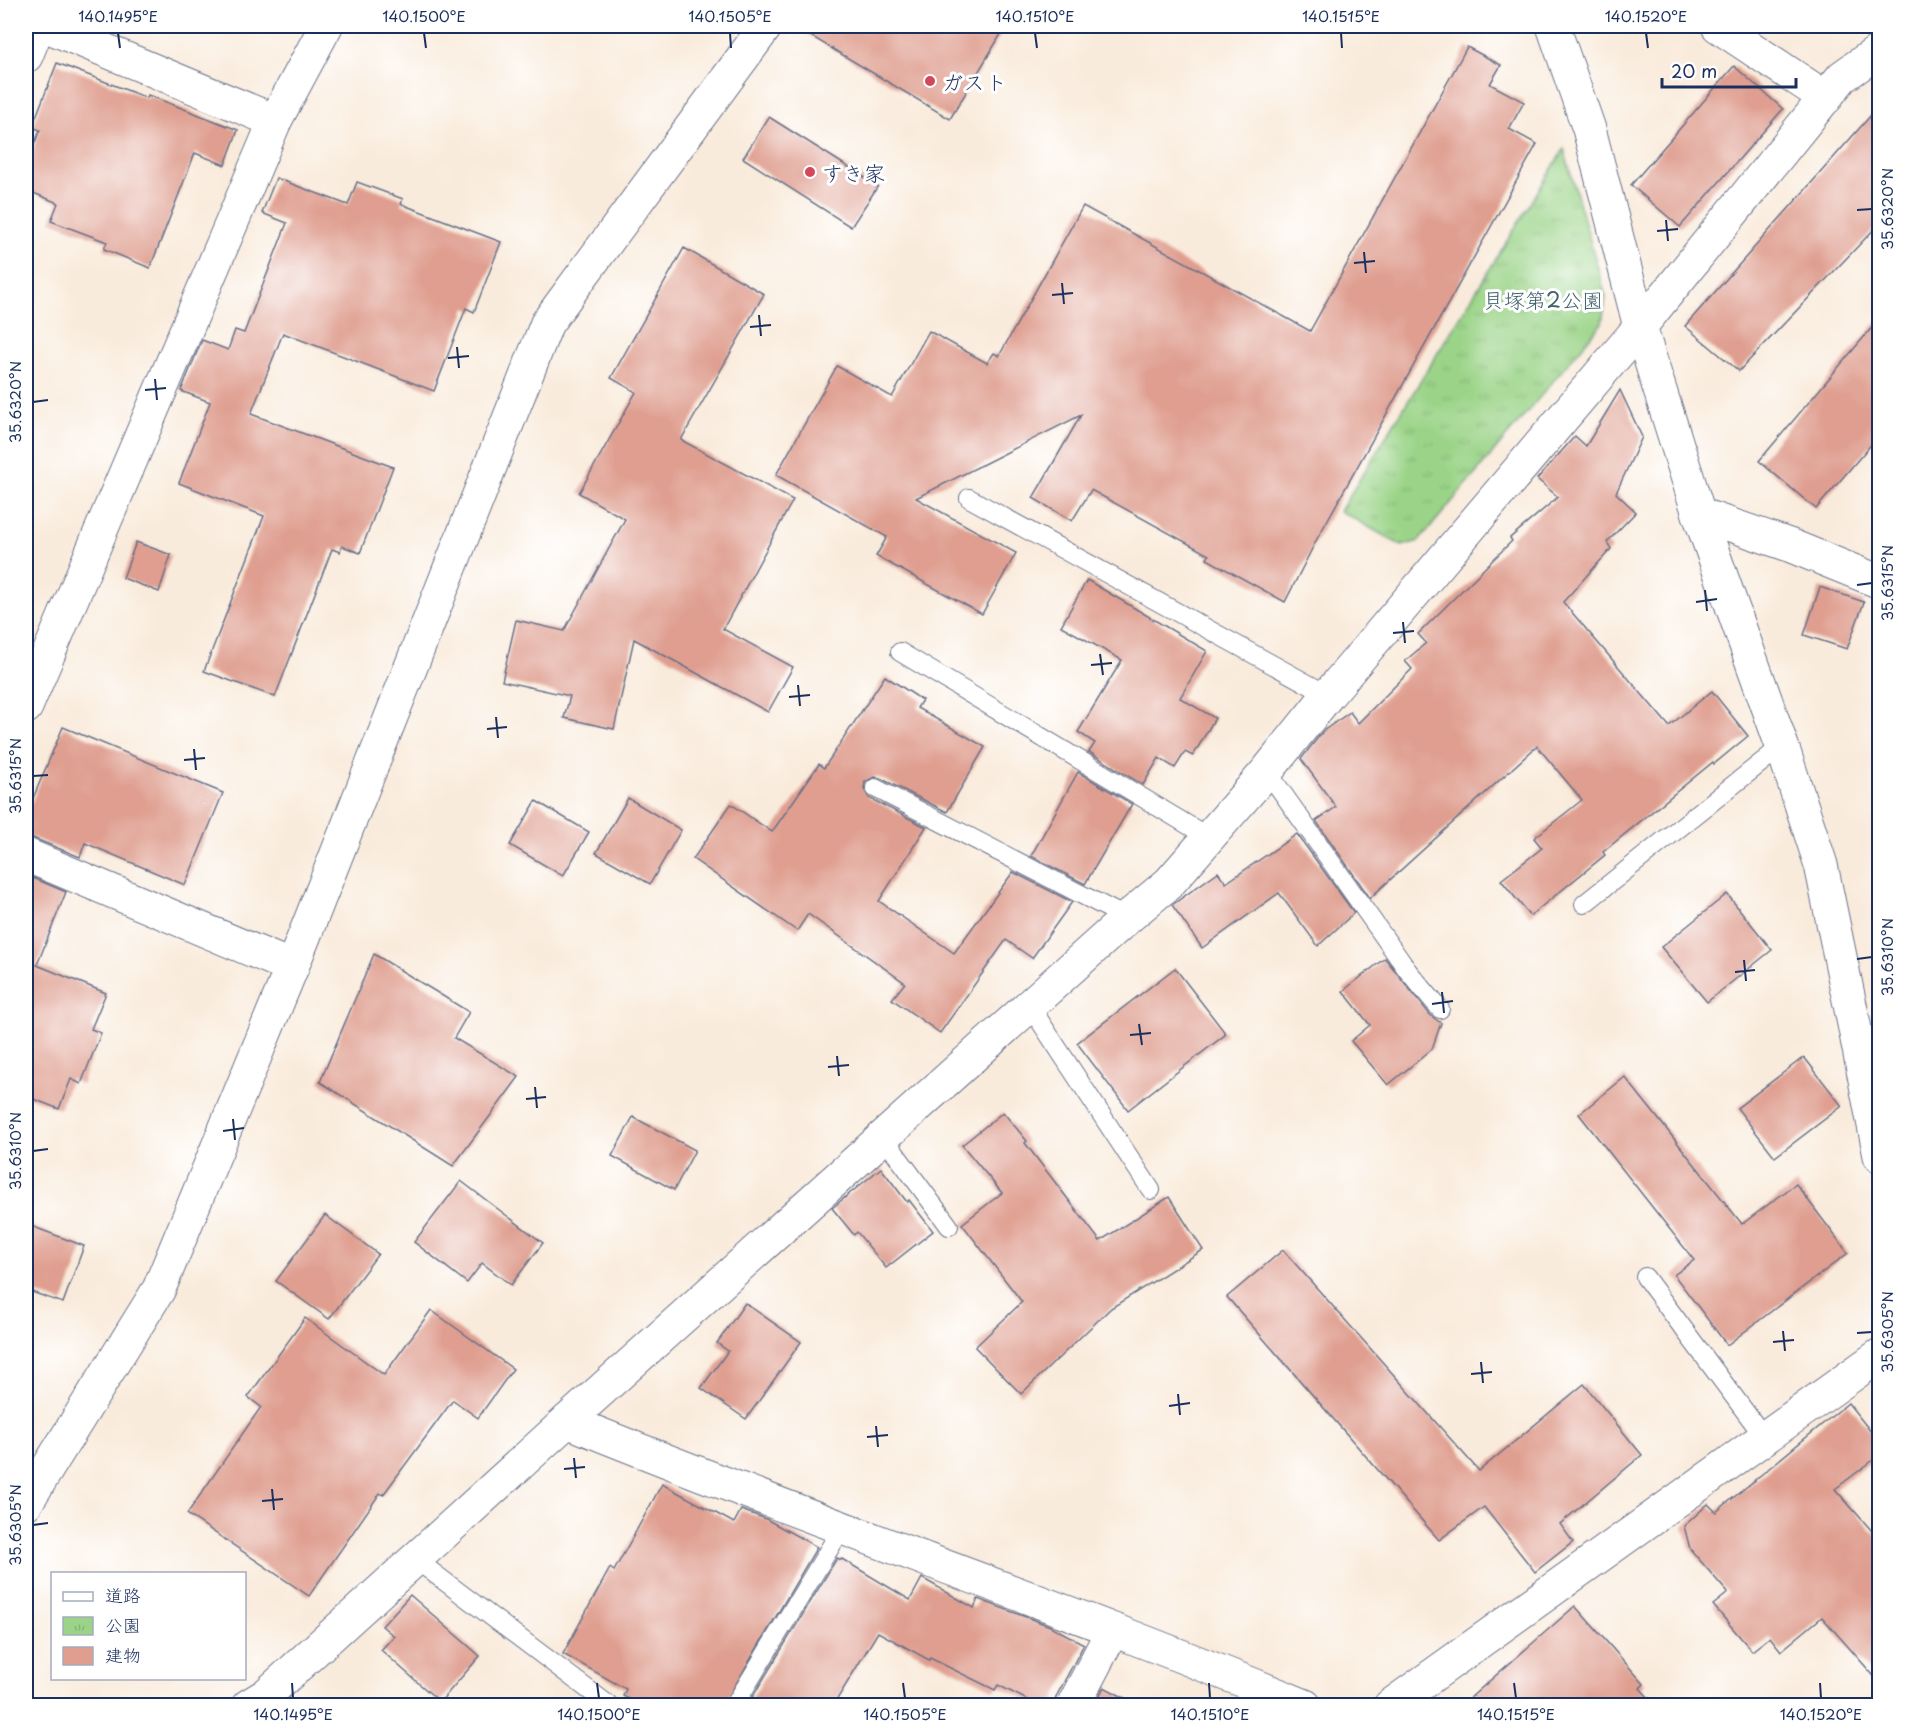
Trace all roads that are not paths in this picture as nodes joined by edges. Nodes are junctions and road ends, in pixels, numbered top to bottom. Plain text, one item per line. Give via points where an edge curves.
1 (38, 26) edge
2 (47, 26) edge
3 (326, 26) edge
4 (766, 26) edge
5 (1553, 26) edge
6 (1718, 26) edge
7 (1880, 50) edge
8 (26, 56) edge
9 (1826, 98) junction
10 (275, 121) junction
11 (1640, 327) junction
12 (969, 498) dead end
13 (1699, 514) junction
14 (1880, 582) edge
15 (900, 652) dead end
16 (1329, 695) junction
17 (26, 707) edge
18 (1782, 746) junction
19 (1267, 771) junction
20 (875, 788) dead end
21 (1208, 837) junction
22 (26, 855) edge
23 (1584, 904) dead end
24 (1127, 918) junction
25 (292, 967) junction
26 (1030, 1006) junction
27 (1440, 1009) dead end
28 (1867, 1028) edge
29 (884, 1138) junction
30 (1880, 1156) edge
31 (1151, 1190) dead end
32 (949, 1226) dead end
33 (1645, 1277) dead end
34 (1880, 1355) edge
35 (567, 1421) junction
36 (1764, 1437) junction
37 (26, 1503) edge
38 (842, 1528) junction
39 (415, 1559) junction
40 (1112, 1631) junction
41 (1302, 1705) edge
42 (248, 1706) edge
43 (610, 1706) edge
44 (734, 1706) edge
45 (1073, 1706) edge
46 (1390, 1706) edge

1 - 8 street
2 - 10 street
3 - 10 street
4 - 25 street via 547,322
5 - 11 street via 1589,129
6 - 9 street
7 - 9 street via 1842,77
9 - 11 street
10 - 17 street
11 - 13 street
11 - 16 street
12 - 16 lane
13 - 14 street
13 - 18 street
15 - 21 lane
16 - 19 street
18 - 23 lane
18 - 28 street
19 - 21 street
19 - 27 lane via 1408,971
20 - 24 lane
21 - 24 street via 1169,883
22 - 25 street
24 - 26 street
25 - 37 street via 159,1289
26 - 29 street
26 - 31 lane
28 - 30 street
29 - 32 lane
29 - 35 street
33 - 36 lane
34 - 36 street
35 - 38 street
35 - 39 street
36 - 46 street
38 - 40 street
38 - 44 lane
39 - 42 street via 266,1695
39 - 43 lane
40 - 41 street
40 - 45 street

